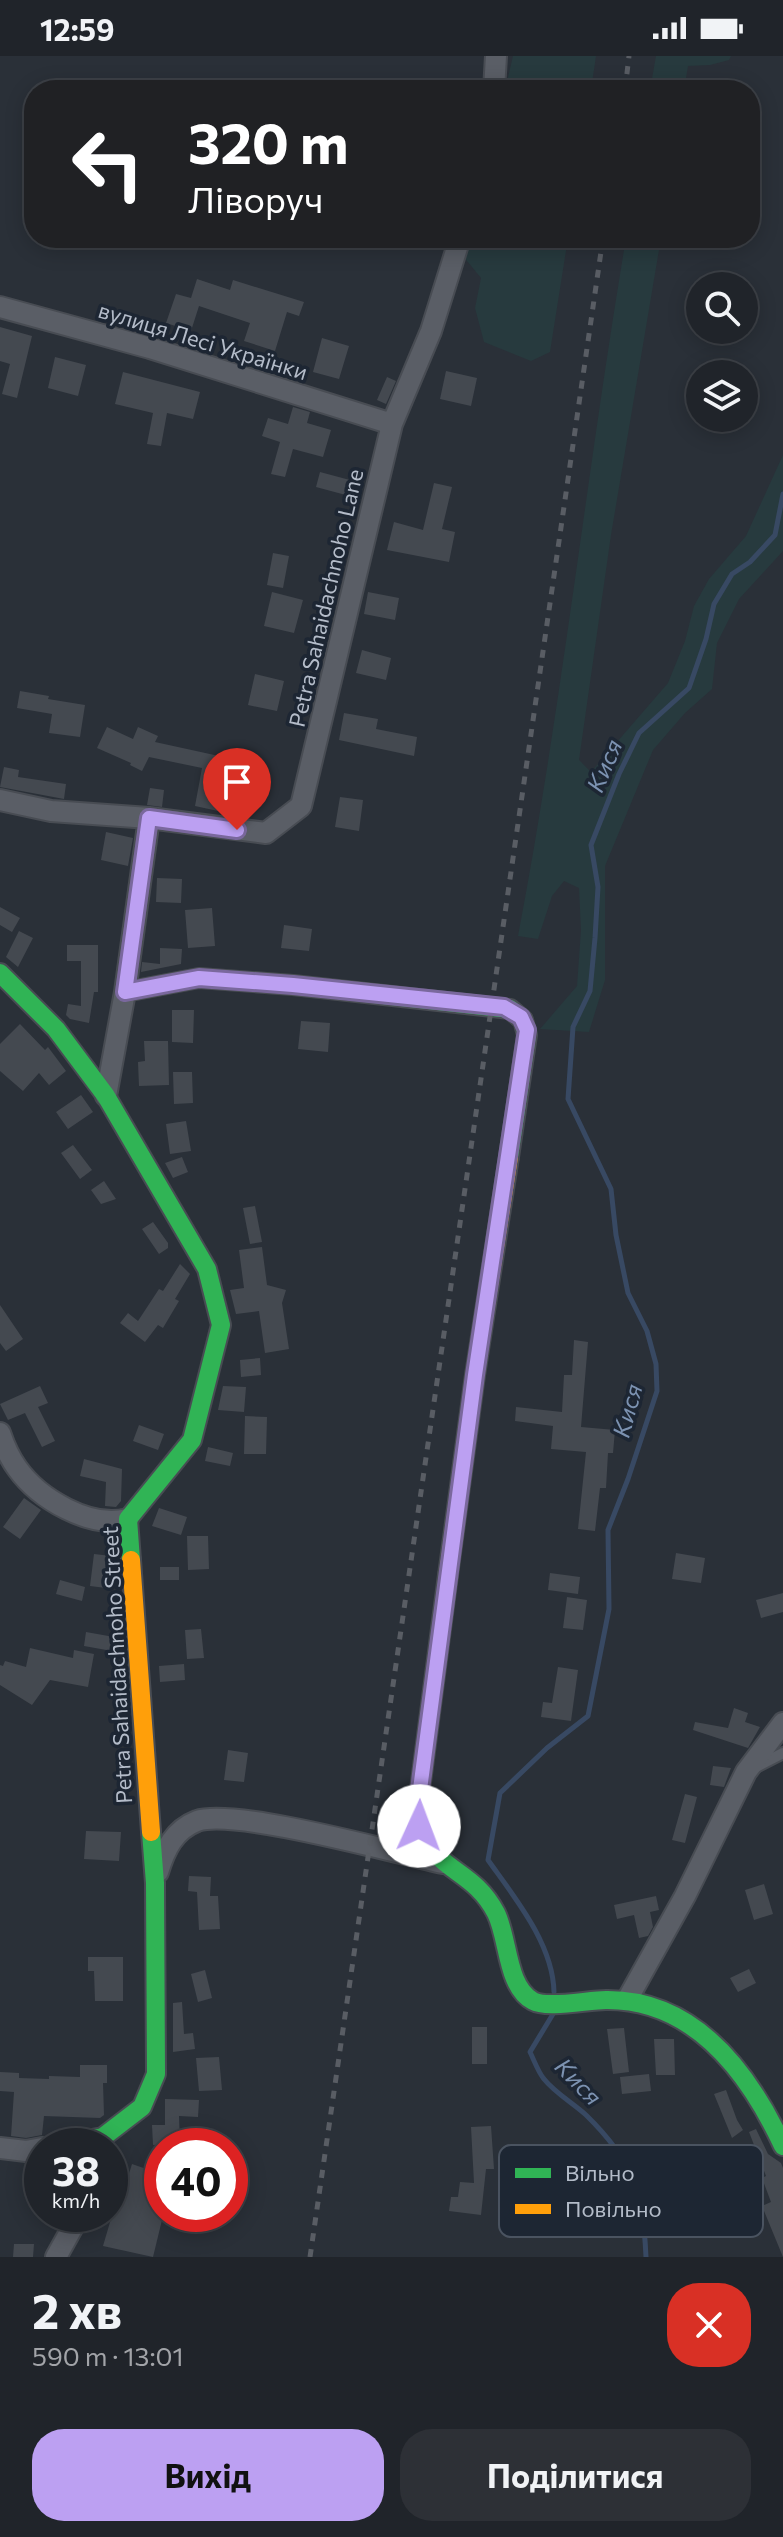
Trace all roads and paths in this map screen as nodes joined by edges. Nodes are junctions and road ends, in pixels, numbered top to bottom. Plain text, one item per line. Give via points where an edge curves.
1 (496, 56) edge
2 (495, 80) edge
3 (457, 248) edge
4 (0, 307) edge
5 (392, 424) junction
6 (0, 800) edge
7 (149, 818) junction
8 (0, 973) edge
9 (125, 992) junction
10 (106, 1096) junction
11 (0, 1433) edge
12 (128, 1519) junction
13 (783, 1723) edge
14 (783, 1753) edge
15 (746, 1772) junction
16 (443, 1863) junction
17 (155, 1883) junction
18 (627, 2000) junction
19 (119, 2128) edge
20 (783, 2146) edge
21 (0, 2148) edge
22 (24, 2151) edge
23 (70, 2232) edge
24 (56, 2257) edge

1 - 2 street
3 - 5 street, Petra Sahaidachnoho Lane via 431,331
4 - 5 street, вулиця Лесі Українки
5 - 7 street, Petra Sahaidachnoho Lane via 301,806 266,833
6 - 7 street, Petra Sahaidachnoho Lane via 51,811
7 - 9 street
8 - 10 street, Petra Sahaidachnoho Street via 56,1029
9 - 10 street
9 - 16 street via 199,978 269,983 504,1007 526,1025 419,1797 421,1833
10 - 12 street, Petra Sahaidachnoho Street via 207,1269 221,1325 192,1440
11 - 12 street via 18,1470 54,1500 97,1520
12 - 17 street, Petra Sahaidachnoho Street
13 - 15 street
14 - 15 lane
15 - 18 street
16 - 17 street via 216,1817 192,1823 175,1835
16 - 18 street via 474,1885 493,1908 527,1998 538,2004
17 - 19 street, Petra Sahaidachnoho Street via 156,2074 142,2107
18 - 20 street via 671,2013 721,2049 749,2081
21 - 22 street
23 - 24 street

